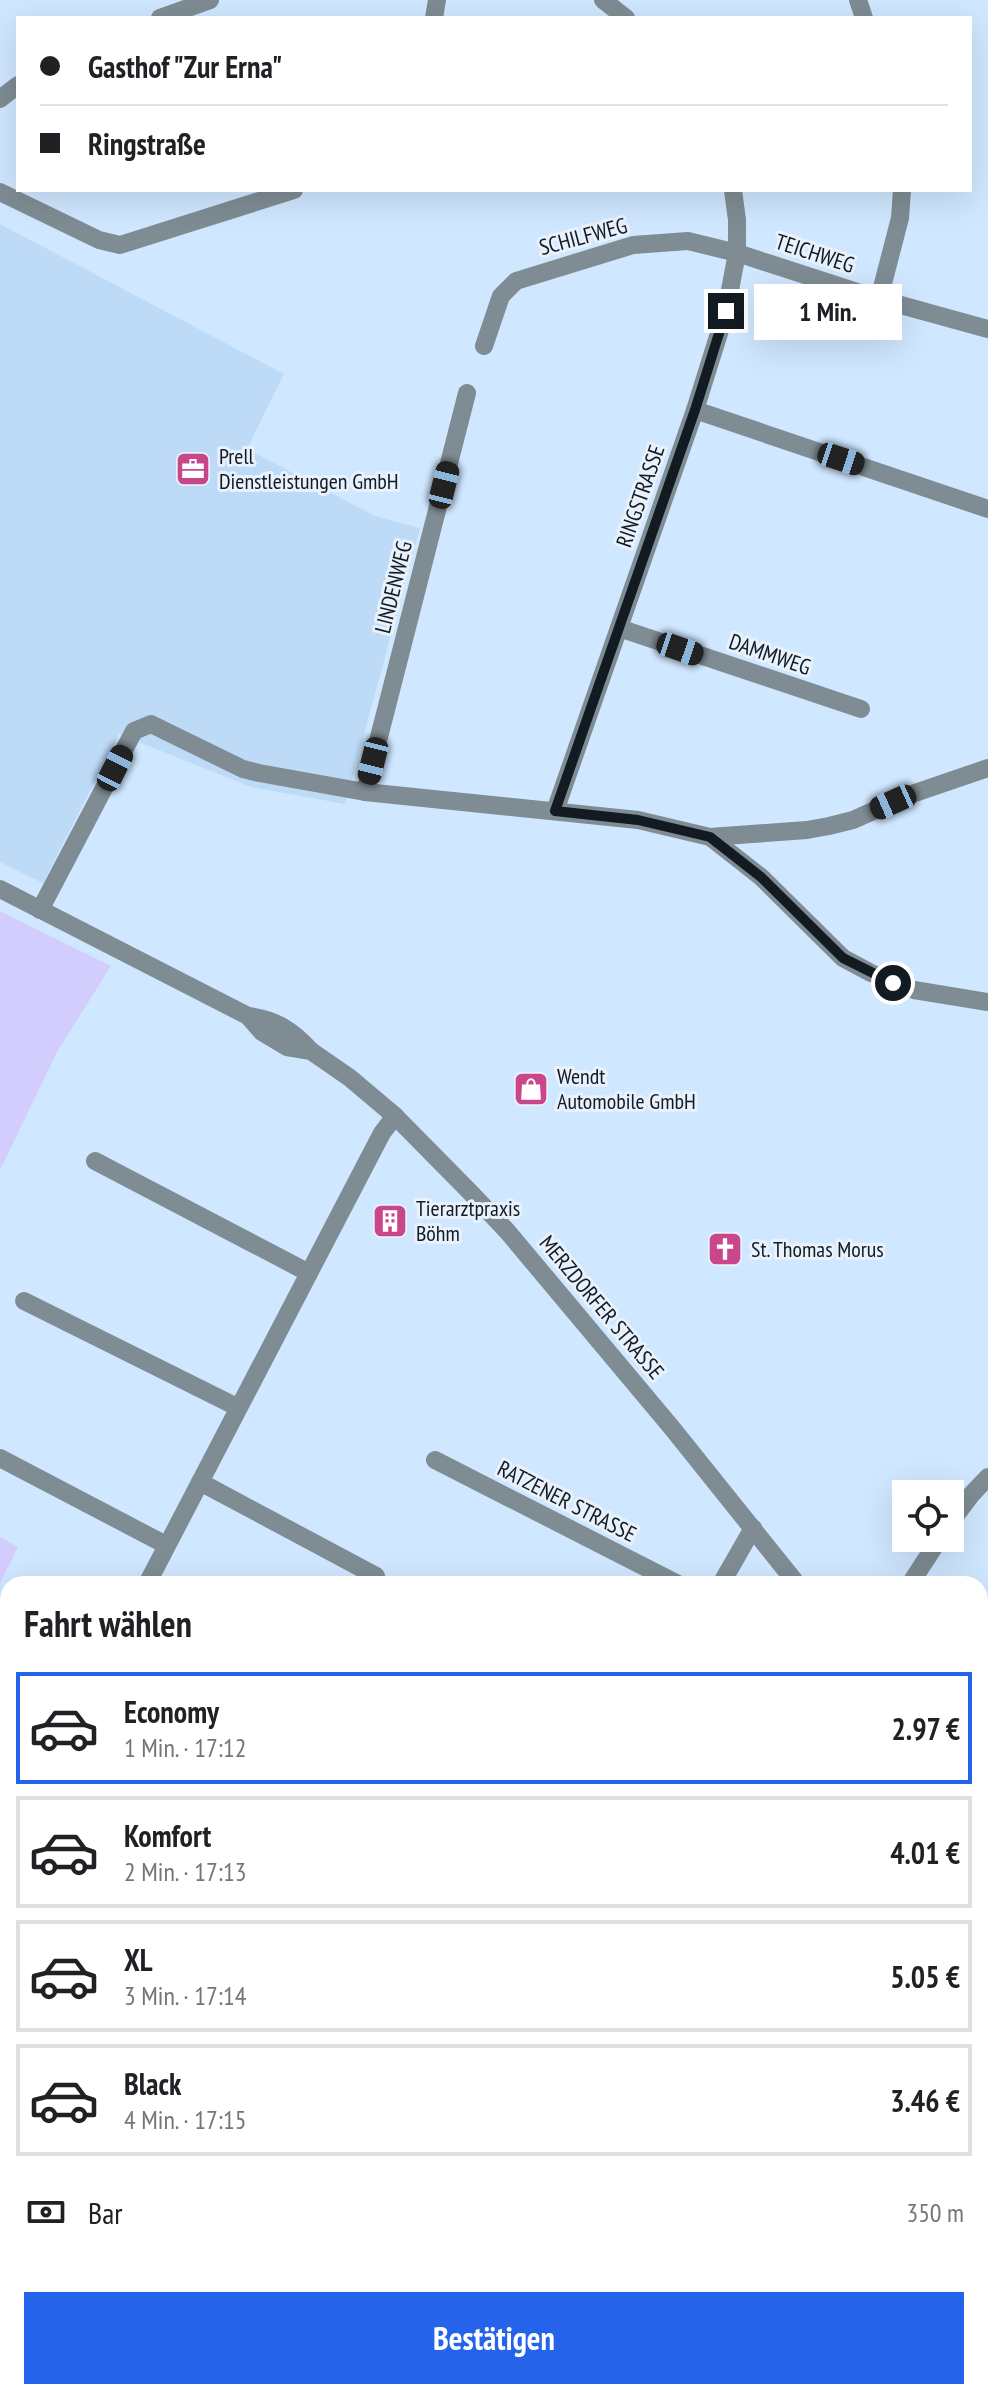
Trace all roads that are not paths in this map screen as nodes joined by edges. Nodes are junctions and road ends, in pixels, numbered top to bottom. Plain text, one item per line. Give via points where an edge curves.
1 (210, 0) edge
2 (609, 1) edge
3 (166, 16) edge
4 (624, 16) edge
5 (16, 87) edge
6 (0, 99) edge
7 (0, 192) edge
8 (288, 192) edge
9 (733, 192) edge
10 (902, 192) edge
11 (737, 253) junction
12 (879, 299) junction
13 (988, 329) edge
14 (484, 346) dead end
15 (467, 393) dead end
16 (695, 410) junction
17 (988, 509) edge
18 (619, 628) junction
19 (861, 709) dead end
20 (988, 768) edge
21 (365, 792) junction
22 (555, 811) junction
23 (762, 833) junction
24 (710, 837) junction
25 (750, 868) junction
26 (0, 889) edge
27 (40, 910) junction
28 (988, 1002) edge
29 (395, 1116) junction
30 (95, 1161) dead end
31 (309, 1273) junction
32 (24, 1301) dead end
33 (237, 1407) junction
34 (0, 1458) edge
35 (435, 1460) dead end
36 (988, 1477) edge
37 (200, 1482) junction
38 (964, 1504) edge
39 (753, 1528) junction
40 (166, 1545) junction
41 (931, 1552) edge
42 (151, 1576) edge
43 (376, 1576) dead end
44 (662, 1576) edge
45 (726, 1576) edge
46 (791, 1576) edge
47 (915, 1576) edge

1 - 3 street
2 - 4 street
5 - 6 street
7 - 8 street via 120,245
9 - 11 street, RINGSTRASSE
10 - 12 street, TEICHWEG
11 - 12 street, TEICHWEG
11 - 14 street, SCHILFWEG via 688,241 633,245 532,275 516,281 501,296
11 - 16 street, RINGSTRASSE via 726,311
12 - 13 street, TEICHWEG
15 - 21 street, LINDENWEG
16 - 17 street
16 - 18 street, RINGSTRASSE
18 - 19 street, DAMMWEG
18 - 22 street, RINGSTRASSE
20 - 23 street via 853,820
21 - 22 street
21 - 27 street via 243,769 160,727 142,726 134,731
22 - 24 street via 638,820
23 - 24 street
23 - 25 street
24 - 25 street
25 - 28 street via 843,958 914,990
26 - 27 street, MERZDORFER STRASSE
27 - 29 street, MERZDORFER STRASSE via 248,1016 287,1047 311,1051
29 - 31 street
29 - 39 street, MERZDORFER STRASSE via 507,1231
30 - 31 street
31 - 33 street
32 - 33 street
33 - 37 street
34 - 40 street
35 - 44 street, RATZENER STRASSE
36 - 38 street
37 - 40 street
37 - 43 street
39 - 45 street
39 - 46 street, MERZDORFER STRASSE
40 - 42 street
41 - 47 street

